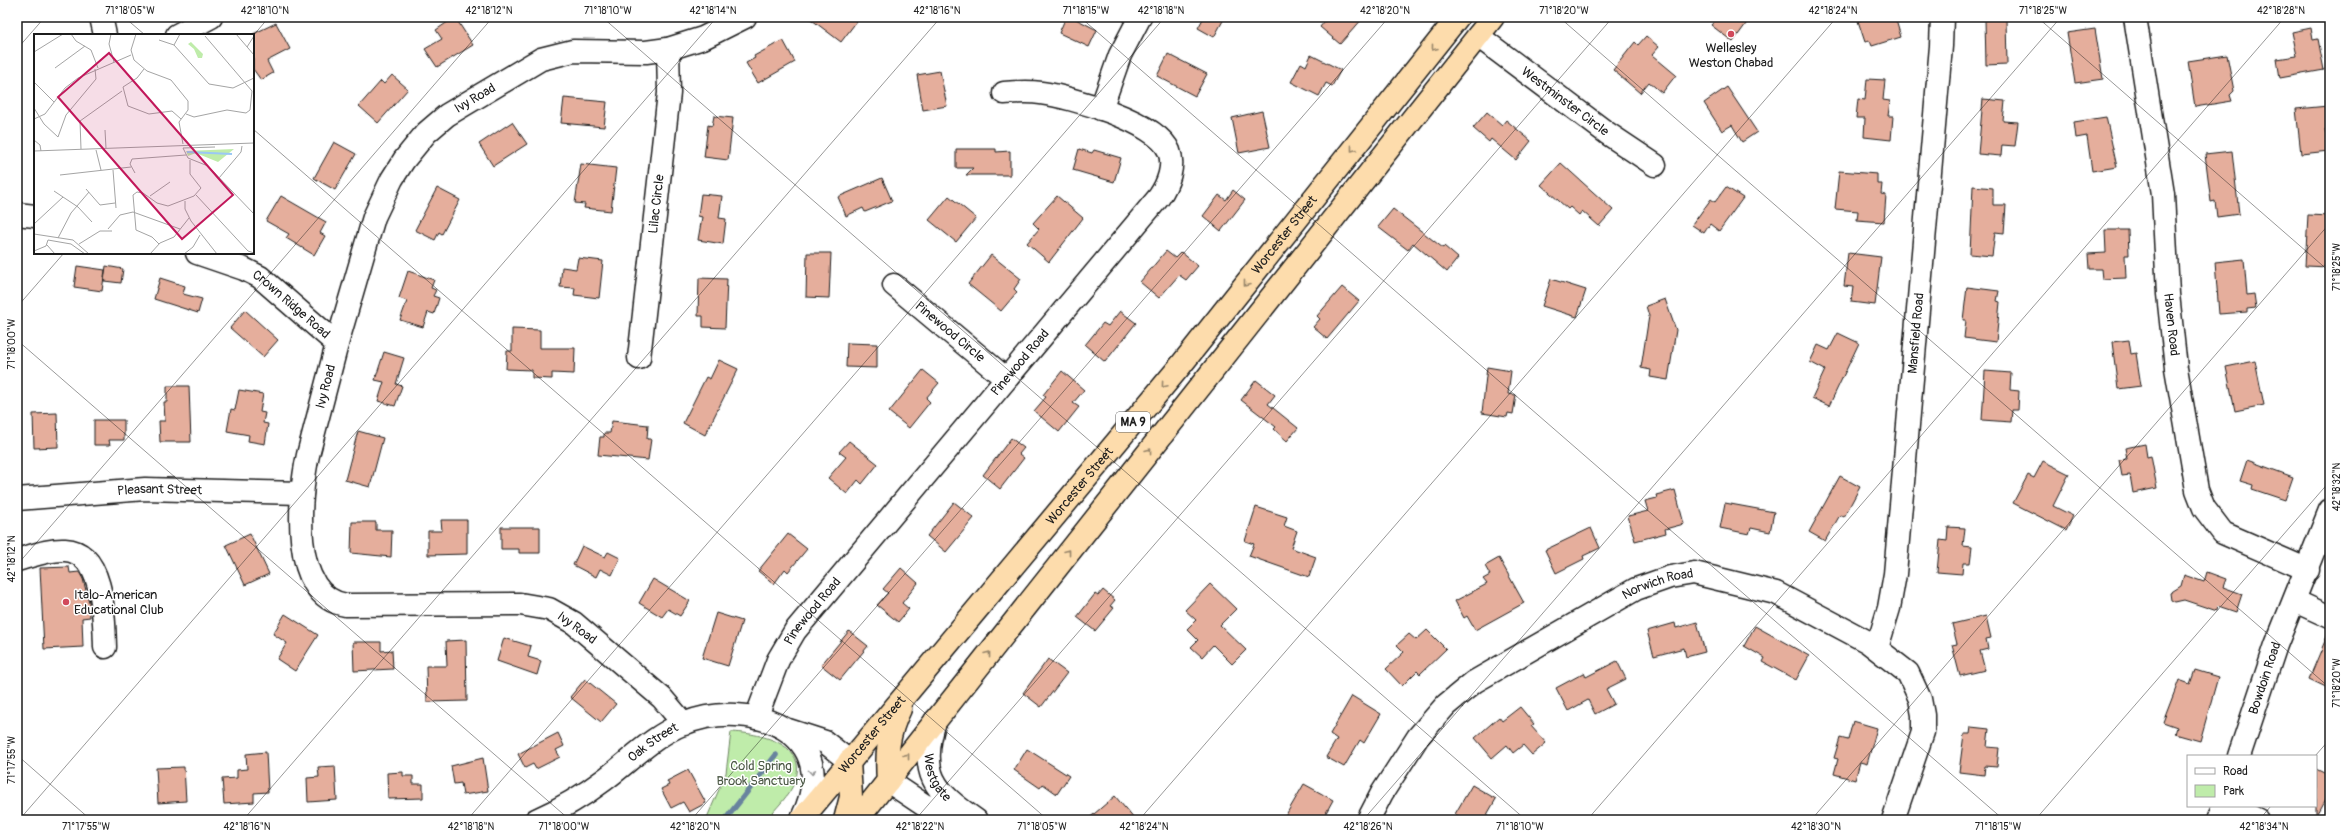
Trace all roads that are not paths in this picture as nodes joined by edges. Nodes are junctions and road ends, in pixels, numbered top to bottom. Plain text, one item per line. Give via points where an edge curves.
1 (101, 17) edge
2 (211, 17) edge
3 (745, 17) edge
4 (1140, 17) edge
5 (1458, 17) edge
6 (1493, 17) edge
7 (1942, 17) edge
8 (2135, 17) edge
9 (104, 34) edge
10 (179, 34) edge
11 (1478, 36) junction
12 (668, 49) junction
13 (1004, 93) dead end
14 (1101, 109) junction
15 (1655, 165) dead end
16 (17, 214) edge
17 (34, 216) edge
18 (200, 254) edge
19 (894, 285) dead end
20 (337, 344) junction
21 (639, 358) dead end
22 (1006, 378) junction
23 (302, 493) junction
24 (17, 499) edge
25 (2330, 510) edge
26 (17, 560) edge
27 (2308, 570) junction
28 (2295, 601) junction
29 (2330, 617) edge
30 (105, 647) dead end
31 (1877, 648) junction
32 (916, 680) junction
33 (756, 718) junction
34 (935, 721) junction
35 (684, 724) junction
36 (785, 730) junction
37 (2239, 755) edge
38 (849, 761) junction
39 (888, 781) junction
40 (2223, 807) edge
41 (2231, 807) edge
42 (536, 820) edge
43 (801, 820) edge
44 (845, 820) edge
45 (857, 820) edge
46 (975, 820) edge
47 (1368, 820) edge
48 (1893, 820) edge
49 (2218, 820) edge
50 (2258, 820) edge

1 - 9 street
2 - 10 street
3 - 12 street, Ivy Road via 703,38
4 - 14 street via 1120,54
5 -> 32 highway, Worcester Street / MA 9 via 1189,355
6 - 11 highway, MA 9
7 - 31 street, Mansfield Road via 1895,574 1889,608
8 - 27 street, Haven Road via 2163,194 2169,306 2176,368 2197,490 2204,508 2224,532
11 - 15 street, Westminster Circle via 1607,133
34 -> 11 highway, MA 9
12 - 20 street, Ivy Road via 646,52 573,51 549,56 525,67 433,126 404,160 379,205 369,231
12 - 21 street, Lilac Circle via 669,93
13 - 14 street, Pinewood Road via 1049,94
14 - 22 street, Pinewood Road via 1135,122 1161,140 1170,155 1169,178 1159,197
16 - 17 street
18 - 20 street, Crown Ridge Road via 244,269 260,278
19 - 22 street, Pinewood Circle
20 - 23 street, Ivy Road via 308,455
22 - 33 street, Pinewood Road via 790,638 774,670
23 - 24 street, Pleasant Street via 145,489
23 - 35 street, Ivy Road via 306,566 315,586 328,599 346,605 520,604 549,609 574,623 654,690
25 - 27 street, Bowdoin Road
26 - 30 street via 59,550 72,551 81,557 96,577 102,594
27 - 28 street, Bowdoin Road
28 - 29 street
28 - 37 street, Bowdoin Road via 2271,661
31 - 47 street, Norwich Road via 1776,593 1694,573 1670,577 1636,589 1474,682 1446,705 1418,737
31 - 48 street, Norwich Road via 1912,678 1923,715 1920,741
32 - 38 highway, Worcester Street / MA 9
32 - 39 highway via 890,734 887,754
33 - 35 street, Oak Street via 728,715
33 - 36 street, Oak Street
39 -> 34 highway, MA 9
34 - 46 street, Westgate via 928,748 931,776 951,802
35 - 42 street, Oak Street via 656,739 589,791
36 - 38 street, Oak Street via 818,739
36 -> 43 street, Oak Street via 804,746 812,768 810,798
38 - 43 highway, Worcester Street / MA 9
38 - 44 highway via 851,797
39 - 45 highway, MA 9
39 - 46 street, Westgate via 924,805
40 - 49 street
41 - 50 street

